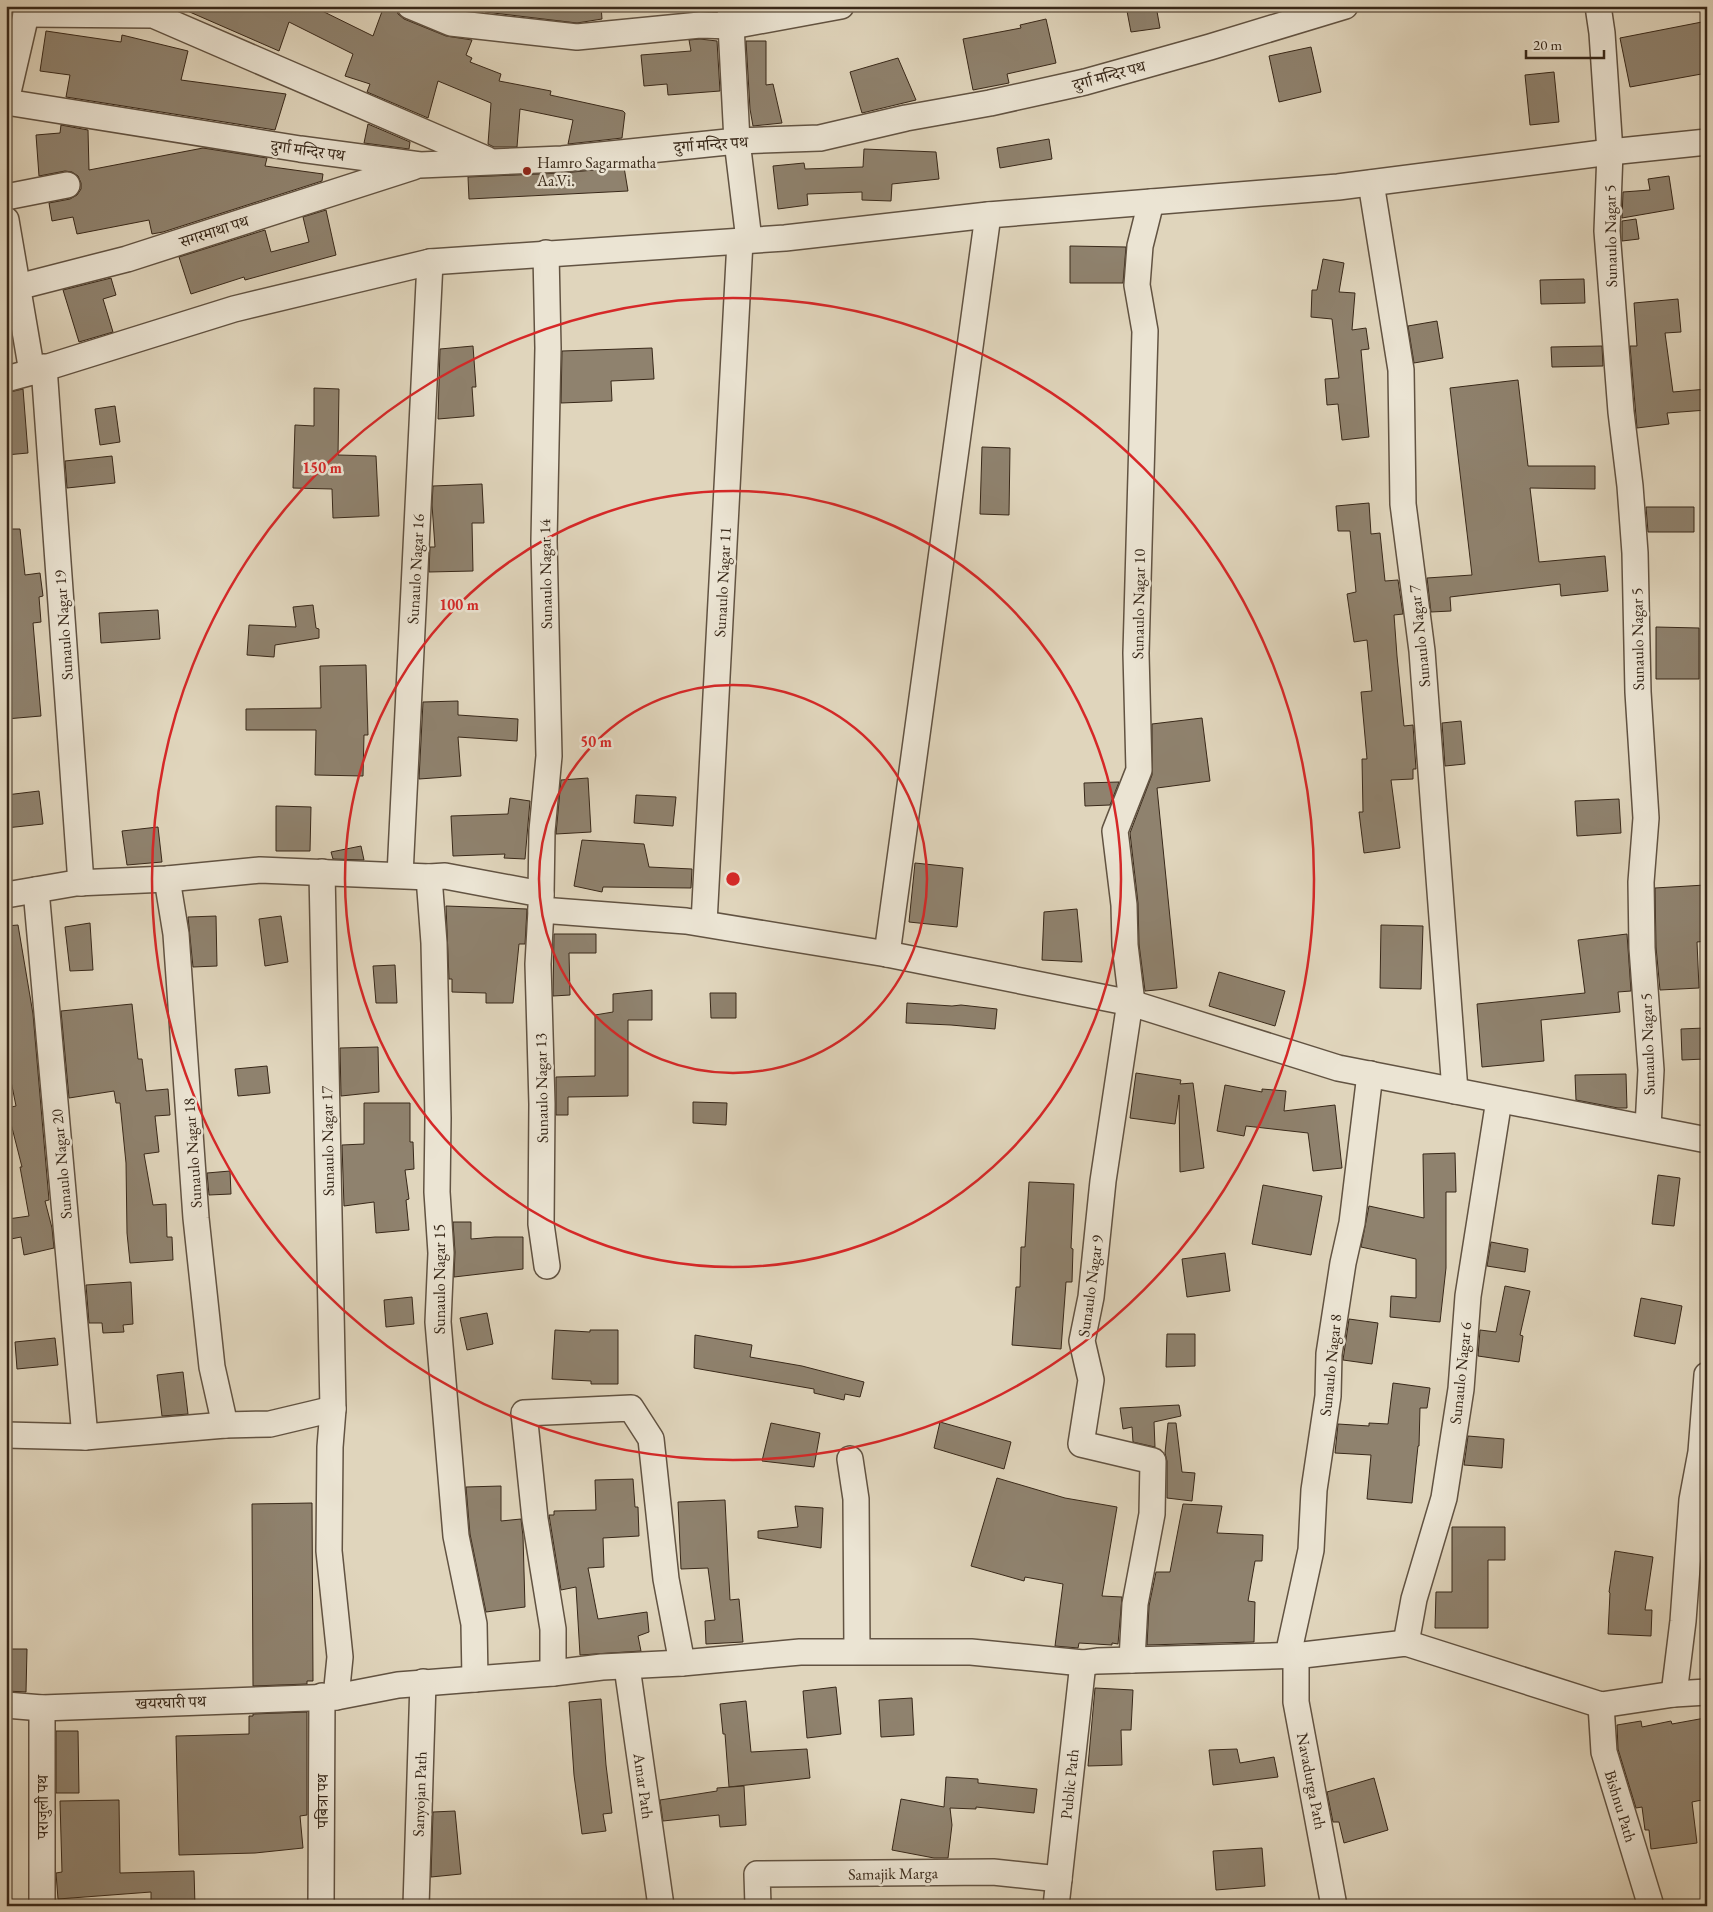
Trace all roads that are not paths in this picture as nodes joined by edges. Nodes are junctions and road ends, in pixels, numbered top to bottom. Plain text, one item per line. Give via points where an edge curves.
1 (410, 6) edge
2 (841, 6) edge
3 (1345, 6) edge
4 (1598, 6) edge
5 (27, 10) edge
6 (731, 16) edge
7 (6, 101) edge
8 (737, 141) junction
9 (1707, 142) edge
10 (1610, 152) junction
11 (492, 162) junction
12 (420, 165) junction
13 (1371, 183) junction
14 (67, 186) dead end
15 (6, 197) edge
16 (1151, 202) junction
17 (988, 215) junction
18 (6, 220) edge
19 (745, 240) junction
20 (546, 253) junction
21 (430, 262) junction
22 (12, 289) edge
23 (38, 370) junction
24 (6, 379) edge
25 (322, 872) junction
26 (400, 876) junction
27 (429, 877) junction
28 (167, 879) junction
29 (81, 883) junction
30 (36, 890) junction
31 (6, 895) edge
32 (541, 902) junction
33 (704, 923) junction
34 (887, 954) junction
35 (1131, 1003) junction
36 (1370, 1074) junction
37 (1455, 1091) junction
38 (1499, 1100) junction
39 (1648, 1127) junction
40 (1707, 1140) edge
41 (547, 1266) dead end
42 (1707, 1375) edge
43 (333, 1409) junction
44 (225, 1425) junction
45 (6, 1435) edge
46 (85, 1437) junction
47 (850, 1459) dead end
48 (1406, 1643) junction
49 (857, 1651) junction
50 (1292, 1655) junction
51 (1132, 1660) junction
52 (682, 1663) junction
53 (1083, 1663) junction
54 (626, 1667) junction
55 (553, 1673) junction
56 (475, 1679) junction
57 (422, 1682) junction
58 (1707, 1692) edge
59 (1674, 1694) junction
60 (329, 1696) junction
61 (6, 1705) edge
62 (1601, 1705) junction
63 (42, 1708) junction
64 (1059, 1879) junction
65 (42, 1906) edge
66 (321, 1906) edge
67 (416, 1906) edge
68 (661, 1906) edge
69 (758, 1906) edge
70 (1056, 1906) edge
71 (1334, 1906) edge
72 (1651, 1906) edge

1 - 6 street via 451,23 578,37 700,25
2 - 6 street
3 - 8 street, दुर्गा मन्दिर पथ via 1085,82 990,104 906,118 820,138
4 - 10 street, Sunaulo Nagar 5
5 - 7 street
5 - 11 street via 153,16
6 - 8 street, Sunaulo Nagar 11
7 - 12 street, दुर्गा मन्दिर पथ via 300,149
8 - 11 street, दुर्गा मन्दिर पथ via 562,159
8 - 19 street, Sunaulo Nagar 11
9 - 10 street
10 - 13 street
10 - 39 street, Sunaulo Nagar 5 via 1607,231 1634,544 1646,818 1641,882 1642,948 1651,1070
11 - 12 street, दुर्गा मन्दिर पथ
12 - 22 street, सगरमाथा पथ via 127,259
13 - 16 street
13 - 37 street, Sunaulo Nagar 7 via 1402,370 1403,504 1422,651
14 - 15 street
16 - 17 street
16 - 35 street, Sunaulo Nagar 10 via 1140,246 1137,285 1145,331 1136,653 1139,770 1114,831 1124,905
17 - 19 street
17 - 34 street
18 - 22 street, Sunaulo Nagar 19
19 - 20 street
19 - 33 street, Sunaulo Nagar 11
20 - 21 street
20 - 32 street, Sunaulo Nagar 14 via 548,348 544,542 549,756 542,831
21 - 23 street via 234,310
21 - 26 street, Sunaulo Nagar 16
22 - 23 street, Sunaulo Nagar 19
23 - 24 street
23 - 29 street, Sunaulo Nagar 19
25 - 26 street
25 - 28 street via 260,870
25 - 43 street, Sunaulo Nagar 17
26 - 27 street
27 - 32 street via 446,876
27 - 56 street, Sunaulo Nagar 15 via 434,943 437,1192 441,1253 438,1322 456,1536 474,1624
28 - 29 street
28 - 44 street, Sunaulo Nagar 18 via 176,934 196,1218 212,1367
29 - 30 street
30 - 31 street
30 - 46 street, Sunaulo Nagar 20
32 - 33 street
32 - 41 street, Sunaulo Nagar 13 via 538,964 542,1224
33 - 34 street
34 - 35 street
35 - 36 street via 1338,1068
35 - 51 street, Sunaulo Nagar 9 via 1103,1180 1091,1297 1082,1341 1091,1380 1081,1444 1153,1461 1152,1514 1136,1604
36 - 37 street
36 - 50 street, Sunaulo Nagar 8 via 1352,1223 1329,1354 1328,1396 1314,1490 1311,1550
37 - 38 street
38 - 39 street
38 - 48 street, Sunaulo Nagar 6 via 1468,1296 1461,1389 1444,1498 1414,1599
39 - 40 street
42 - 59 street
43 - 44 street via 270,1424
43 - 60 street, Sunaulo Nagar 17 via 329,1551 340,1657
44 - 46 street
45 - 46 street
47 - 49 street via 856,1499
48 - 50 street, खयरघारी पथ
48 - 62 street
49 - 52 street, खयरघारी पथ via 800,1652
49 - 53 street, खयरघारी पथ via 971,1652
50 - 51 street, खयरघारी पथ
50 - 71 street, Navadurga Path via 1296,1702
51 - 53 street, खयरघारी पथ
52 - 54 street, खयरघारी पथ
52 - 55 street via 666,1579 651,1439 631,1408 524,1413 535,1519 553,1630
53 - 64 street, Public Path
54 - 55 street, खयरघारी पथ
54 - 68 street, Amar Path
55 - 56 street, खयरघारी पथ
56 - 57 street, खयरघारी पथ
57 - 60 street, खयरघारी पथ
57 - 67 street, Sanyojan Path
58 - 59 street
59 - 62 street
60 - 63 street, खयरघारी पथ
60 - 66 street, पबित्रा पथ
61 - 63 street, खयरघारी पथ
62 - 72 street, Bishnu Path via 1604,1752
63 - 65 street, पराजुली पथ
64 - 69 street, Samajik Marga via 993,1872 757,1874
64 - 70 street, Public Path

